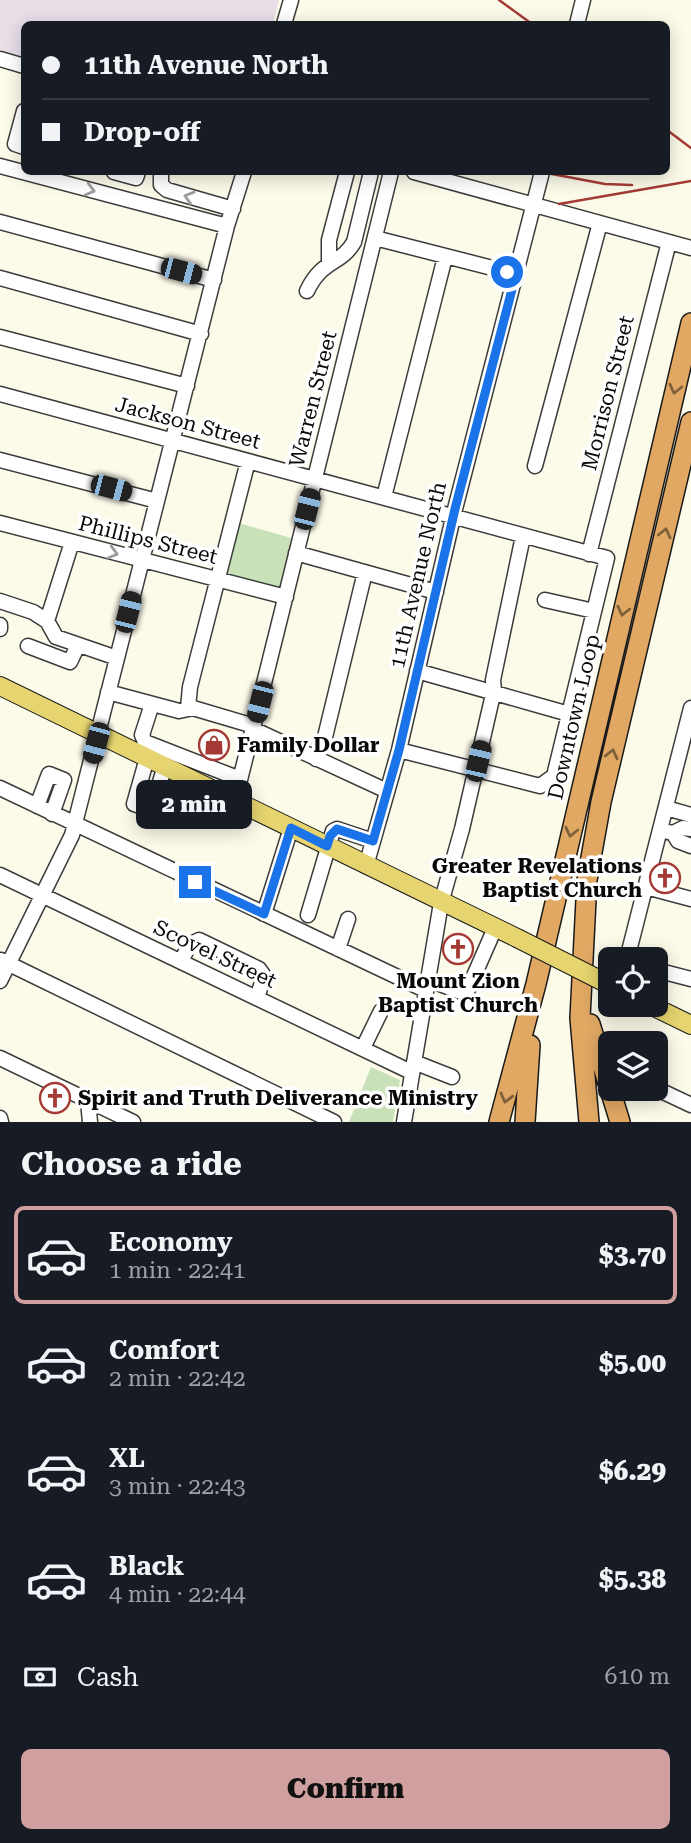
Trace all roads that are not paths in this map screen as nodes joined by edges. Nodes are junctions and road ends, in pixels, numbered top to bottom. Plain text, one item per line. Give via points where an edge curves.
1 (291, 0) edge
2 (583, 0) edge
3 (285, 21) edge
4 (578, 21) edge
5 (0, 59) edge
6 (21, 65) edge
7 (21, 125) edge
8 (21, 145) edge
9 (0, 166) edge
10 (21, 172) edge
11 (34, 175) edge
12 (161, 175) edge
13 (243, 175) edge
14 (346, 175) edge
15 (370, 175) edge
16 (390, 175) edge
17 (425, 175) edge
18 (541, 175) edge
19 (534, 205) junction
20 (233, 209) junction
21 (0, 222) edge
22 (600, 223) junction
23 (227, 226) junction
24 (375, 238) junction
25 (669, 242) junction
26 (691, 248) edge
27 (445, 257) junction
28 (329, 262) junction
29 (516, 274) junction
30 (0, 278) edge
31 (214, 280) junction
32 (307, 291) dead end
33 (691, 323) edge
34 (201, 334) junction
35 (0, 337) edge
36 (187, 386) junction
37 (0, 394) edge
38 (691, 422) edge
39 (173, 440) junction
40 (0, 460) edge
41 (248, 461) junction
42 (535, 466) dead end
43 (315, 478) junction
44 (384, 498) junction
45 (158, 501) junction
46 (453, 516) junction
47 (0, 523) edge
48 (523, 536) junction
49 (72, 542) junction
50 (296, 553) junction
51 (589, 554) junction
52 (141, 560) junction
53 (365, 572) junction
54 (218, 580) junction
55 (436, 592) junction
56 (286, 597) junction
57 (545, 600) dead end
58 (0, 601) edge
59 (594, 611) junction
60 (49, 626) junction
61 (78, 645) junction
62 (28, 646) dead end
63 (44, 652) junction
64 (117, 657) junction
65 (417, 671) junction
66 (0, 686) edge
67 (494, 691) junction
68 (108, 692) junction
69 (152, 704) junction
70 (188, 708) junction
71 (691, 708) edge
72 (569, 714) junction
73 (253, 728) junction
74 (98, 734) junction
75 (688, 735) edge
76 (399, 750) junction
77 (316, 759) junction
78 (145, 766) junction
79 (167, 767) junction
80 (476, 769) junction
81 (240, 779) junction
82 (0, 788) edge
83 (387, 790) junction
84 (235, 800) junction
85 (37, 806) junction
86 (666, 808) junction
87 (52, 814) junction
88 (691, 815) edge
89 (74, 824) junction
90 (291, 828) junction
91 (691, 829) edge
92 (667, 831) junction
93 (373, 841) junction
94 (327, 846) junction
95 (691, 846) edge
96 (366, 866) junction
97 (0, 875) edge
98 (646, 887) junction
99 (43, 896) junction
100 (691, 899) edge
101 (441, 903) junction
102 (264, 914) junction
103 (308, 915) dead end
104 (348, 919) dead end
105 (495, 928) junction
106 (630, 947) edge
107 (338, 949) junction
108 (4, 962) edge
109 (181, 962) junction
110 (668, 973) edge
111 (582, 975) junction
112 (691, 979) edge
113 (598, 980) edge
114 (0, 981) edge
115 (426, 985) junction
116 (536, 985) junction
117 (257, 998) junction
118 (381, 1011) dead end
119 (668, 1014) edge
120 (691, 1025) edge
121 (363, 1048) junction
122 (0, 1058) edge
123 (413, 1067) junction
124 (452, 1077) dead end
125 (668, 1094) edge
126 (88, 1101) junction
127 (691, 1105) edge
128 (90, 1122) edge
129 (133, 1122) edge
130 (334, 1122) edge
131 (404, 1122) edge
132 (499, 1122) edge
133 (525, 1122) edge
134 (589, 1122) edge
135 (620, 1122) edge

1 - 3 street
2 - 4 street
5 - 6 street
7 - 8 street via 15,144
9 -> 10 street
11 -> 23 street
20 -> 12 street via 167,190 161,186
13 - 20 street
14 - 28 street via 329,240
15 - 28 street via 354,242 348,252
16 - 24 street, Warren Street
17 - 19 street
18 - 19 street, 11th Avenue North
19 - 22 street
19 - 29 street, 11th Avenue North
20 - 23 street
21 - 31 street
22 - 25 street
22 - 42 street
23 - 31 street
24 - 27 street
24 - 43 street, Warren Street
25 - 26 street
25 - 51 street, Morrison Street
27 - 29 street
27 - 44 street
28 - 32 street via 314,275
29 - 46 street, 11th Avenue North
30 - 34 street
31 - 34 street
33 -> 116 highway, Downtown Loop
34 - 36 street
35 - 36 street
36 - 39 street
37 - 39 street, Jackson Street
111 -> 38 highway via 587,880 601,802
39 - 41 street, Jackson Street
39 - 45 street
40 - 45 street
41 - 43 street, Jackson Street
41 - 54 street
43 - 44 street, Jackson Street
43 - 50 street, Warren Street
44 - 46 street, Jackson Street
45 - 52 street
46 - 48 street, Jackson Street
46 - 55 street, 11th Avenue North
47 - 49 street, Phillips Street
48 - 51 street, Jackson Street
48 - 67 street
49 -> 52 street, Phillips Street
49 - 60 street
50 - 53 street
50 - 56 street, Warren Street
51 - 59 street, Jackson Street via 607,558
52 - 54 street, Phillips Street
52 - 64 street
53 - 55 street
53 - 77 street
54 - 56 street, Phillips Street
54 - 70 street
55 - 65 street, 11th Avenue North
56 - 73 street, Warren Street
57 - 59 street
58 - 60 street via 33,612
59 - 72 street
60 - 61 street via 56,638
60 - 63 street
61 - 63 street via 69,662
61 - 64 street
62 - 63 street
64 - 68 street
65 - 67 street
65 - 76 street, 11th Avenue North
66 - 74 main road
67 - 72 street
67 - 80 street
68 - 69 street
68 - 74 street
69 - 70 street via 182,711
69 - 79 street via 143,740
70 - 73 street
71 - 75 street
72 - 80 street via 554,776 540,786
73 - 77 street
73 - 81 street, Warren Street
74 - 78 main road
74 - 89 street
75 - 86 street
76 - 80 street
76 - 83 street, 11th Avenue North
77 - 83 street
78 - 79 main road
78 - 79 street via 134,804 151,810
79 - 81 street
79 - 84 main road
80 - 101 street
81 - 84 street, Warren Street
82 - 85 street
83 - 93 street, 11th Avenue North
84 - 90 main road
85 - 87 street
85 - 87 street via 49,774 64,780
86 - 88 street
86 - 92 street
87 - 89 street
89 - 99 street
89 - 102 street
90 - 94 main road
90 - 102 street
91 - 92 street
92 - 95 street
92 - 98 street
93 - 94 street via 337,829
93 - 96 street, 11th Avenue North
94 - 96 main road
94 - 103 street
96 - 101 main road
97 - 99 street, Scovel Street
98 - 100 street
98 - 106 street
99 - 108 street
99 - 109 street, Scovel Street
101 - 105 main road
101 - 115 street
102 - 107 street
104 - 107 street
105 - 113 main road, bridge
105 - 115 street via 466,994
107 - 115 street
108 - 114 street
108 - 130 street
109 - 117 street, Scovel Street
109 - 117 street via 189,945 199,940 259,969 264,976
110 - 112 street
111 - 134 highway via 580,1017
111 - 135 highway via 592,1038
115 - 123 street
116 -> 132 highway, Downtown Loop
116 - 133 highway
117 - 121 street, Scovel Street
118 - 121 street
119 - 120 main road
121 - 123 street, Scovel Street
122 - 126 street
123 - 124 street, Scovel Street
123 - 131 street
125 - 127 street
126 - 128 street
126 - 129 street

